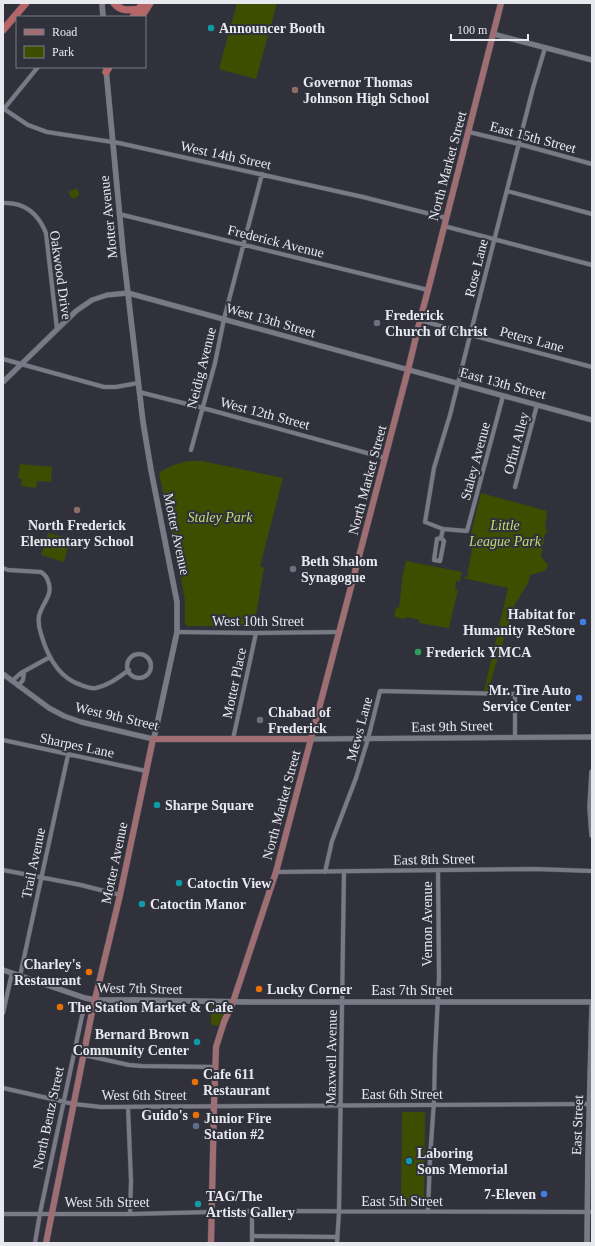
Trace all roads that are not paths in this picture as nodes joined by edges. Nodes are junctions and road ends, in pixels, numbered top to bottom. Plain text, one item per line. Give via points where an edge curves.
1 (26, 3) edge
2 (102, 3) edge
3 (114, 3) edge
4 (150, 3) edge
5 (502, 3) edge
6 (142, 6) edge
7 (102, 16) edge
8 (134, 16) edge
9 (142, 16) edge
10 (3, 30) edge
11 (493, 34) junction
12 (545, 48) junction
13 (592, 60) edge
14 (37, 68) edge
15 (107, 69) edge
16 (4, 110) edge
17 (469, 132) junction
18 (112, 141) junction
19 (519, 144) junction
20 (592, 164) edge
21 (262, 174) junction
22 (507, 191) junction
23 (3, 203) edge
24 (119, 214) junction
25 (592, 214) edge
26 (446, 218) junction
27 (444, 226) junction
28 (494, 239) junction
29 (244, 244) junction
30 (592, 264) edge
31 (428, 290) junction
32 (128, 293) junction
33 (224, 319) junction
34 (420, 320) junction
35 (57, 329) junction
36 (471, 335) junction
37 (3, 359) edge
38 (22, 364) junction
39 (592, 367) edge
40 (408, 370) junction
41 (3, 382) edge
42 (138, 383) junction
43 (458, 384) junction
44 (139, 392) junction
45 (503, 396) junction
46 (537, 404) junction
47 (203, 408) junction
48 (592, 420) edge
49 (191, 450) dead end
50 (385, 458) junction
51 (515, 487) dead end
52 (443, 529) junction
53 (441, 538) junction
54 (3, 568) edge
55 (177, 632) junction
56 (340, 632) junction
57 (256, 633) junction
58 (50, 657) junction
59 (129, 670) junction
60 (24, 672) junction
61 (3, 674) edge
62 (12, 681) junction
63 (18, 686) junction
64 (592, 736) edge
65 (515, 737) junction
66 (233, 738) junction
67 (153, 739) junction
68 (311, 739) junction
69 (368, 739) junction
70 (3, 740) edge
71 (68, 754) junction
72 (146, 771) junction
73 (592, 772) edge
74 (592, 835) edge
75 (3, 870) edge
76 (438, 870) junction
77 (344, 871) junction
78 (592, 871) edge
79 (276, 872) junction
80 (325, 872) junction
81 (41, 877) junction
82 (120, 895) junction
83 (3, 970) edge
84 (12, 973) junction
85 (20, 976) junction
86 (232, 1002) junction
87 (343, 1002) junction
88 (437, 1002) junction
89 (592, 1002) edge
90 (95, 1003) junction
91 (592, 1007) edge
92 (3, 1013) edge
93 (84, 1055) junction
94 (215, 1067) junction
95 (3, 1088) edge
96 (64, 1102) junction
97 (74, 1104) junction
98 (589, 1104) junction
99 (433, 1105) junction
100 (214, 1106) junction
101 (340, 1106) junction
102 (128, 1107) junction
103 (252, 1211) junction
104 (212, 1212) junction
105 (339, 1212) junction
106 (428, 1212) junction
107 (590, 1212) edge
108 (3, 1214) edge
109 (40, 1214) junction
110 (51, 1214) junction
111 (130, 1214) junction
112 (252, 1236) junction
113 (337, 1237) junction
114 (35, 1243) edge
115 (46, 1243) edge
116 (211, 1243) edge
117 (252, 1243) edge
118 (337, 1243) edge
119 (587, 1243) edge

1 - 10 highway
2 - 7 main road
3 - 6 highway via 124,10
4 - 9 highway
5 - 11 main road, North Market Street
6 - 8 highway
11 - 12 street
11 - 17 main road, North Market Street
12 - 13 street
12 - 19 street, Rose Lane
14 - 16 street
15 - 18 main road, Motter Avenue
16 - 18 street, West 14th Street via 41,130
17 - 19 street, East 15th Street
17 - 26 main road, North Market Street
18 - 21 street, West 14th Street
18 - 24 main road, Motter Avenue
19 - 20 street, East 15th Street
19 - 22 street, Rose Lane
21 - 26 street, West 14th Street
21 - 29 street, Neidig Avenue
22 - 25 street
22 - 28 street, Rose Lane
23 - 35 street, Oakwood Drive via 23,206 36,216 44,227
24 - 29 street, Frederick Avenue
24 - 32 main road, Motter Avenue
26 - 27 main road, North Market Street
27 - 28 street
27 - 31 main road, North Market Street
28 - 30 street
28 - 36 street, Rose Lane
29 - 31 street, Frederick Avenue
29 - 33 street, Neidig Avenue
31 - 34 main road, North Market Street
32 - 33 street, West 13th Street
32 - 35 street via 107,295 92,300
32 - 42 main road, Motter Avenue
33 - 40 street, West 13th Street
33 - 47 street, Neidig Avenue
34 - 36 street, Peters Lane
34 - 40 main road, North Market Street
35 - 38 street
36 - 39 street, Peters Lane
36 - 43 street, Rose Lane
37 - 38 street
38 - 41 street
38 - 42 street via 104,386
40 - 43 street, East 13th Street
40 - 50 main road, North Market Street
42 - 44 main road, Motter Avenue
43 - 45 street, East 13th Street
43 - 52 street, Rose Lane via 434,468 425,522
44 - 47 street, West 12th Street
44 - 55 main road, Motter Avenue via 151,470 175,584
45 - 46 street, East 13th Street
45 - 52 street, Staley Avenue via 468,531
46 - 48 street, East 13th Street
46 - 51 street, Offut Alley
47 - 49 street, Neidig Avenue
47 - 50 street, West 12th Street
50 - 56 main road, North Market Street
52 - 53 street
53 - 53 street via 437,539 434,560 440,562 444,541
54 - 58 street via 41,572 48,580 49,597 38,623
55 - 57 street, West 10th Street
55 - 67 main road, Motter Avenue
56 - 57 street, West 10th Street
56 - 68 main road, North Market Street
57 - 66 street, Motter Place
58 - 59 street via 64,677 88,688 115,681
58 - 60 street
59 - 59 street via 138,678 145,676 150,670 150,662 142,654 135,655 128,663
60 - 62 street
60 - 63 street via 23,680
61 - 62 street, West 9th Street
62 - 63 street, West 9th Street
63 - 67 street, West 9th Street via 64,716
64 - 65 street, East 9th Street
65 - 69 street, East 9th Street
65 - 69 street, Mews Lane via 515,694 380,691
66 - 67 main road, West 9th Street
66 - 68 main road, West 9th Street
67 - 72 main road, Motter Avenue
68 - 69 street, East 9th Street
68 - 79 main road, North Market Street
69 - 80 street, Mews Lane via 332,841
70 - 71 street, Sharpes Lane
71 - 72 street, Sharpes Lane
71 - 81 street, Trail Avenue
72 - 82 main road, Motter Avenue
73 - 74 main road
75 - 81 street
76 - 77 street, East 8th Street
76 - 78 street, East 8th Street
76 - 88 street, Vernon Avenue
77 - 80 street, East 8th Street
77 - 87 street, Maxwell Avenue
79 - 80 street, East 8th Street
79 - 86 main road, North Market Street
81 - 82 street
81 - 85 street, Trail Avenue
82 - 90 main road, Motter Avenue
83 - 84 main road, West 7th Street
84 - 85 main road, West 7th Street
84 - 92 street
85 - 90 main road, West 7th Street
86 - 87 main road, East 7th Street
86 - 90 main road, West 7th Street via 134,1000
86 - 94 main road, North Market Street via 216,1047
87 - 88 main road, East 7th Street
87 - 101 street, Maxwell Avenue
88 - 89 main road, East 7th Street
88 - 99 street, Vernon Avenue
90 - 93 main road, North Bentz Street
90 - 96 street, North Bentz Street via 84,1011 82,1016
91 - 98 main road, East Street
93 - 94 street via 129,1065
93 - 97 main road, North Bentz Street
94 - 100 main road, North Market Street
95 - 96 street, West 6th Street
96 - 97 street, West 6th Street
96 - 109 street, North Bentz Street
97 - 102 street, West 6th Street
97 - 110 main road, North Bentz Street
98 - 99 street, East 6th Street
98 - 107 main road, East Street
99 - 101 street, East 6th Street
99 - 106 street, Vernon Avenue
100 - 101 street, East 6th Street
100 - 102 street, West 6th Street
100 - 104 main road, North Market Street
101 - 105 street, Maxwell Avenue
102 - 111 street
103 - 104 street, East 5th Street
103 - 105 street, East 5th Street
103 - 112 street
104 - 111 street, West 5th Street
104 - 116 main road, North Market Street
105 - 106 street, East 5th Street
105 - 113 street, Maxwell Avenue
106 - 107 street, East 5th Street
107 - 119 main road, East Street
108 - 109 street, West 5th Street
109 - 110 street, West 5th Street
109 - 114 street, North Bentz Street
110 - 111 street, West 5th Street
110 - 115 main road, North Bentz Street
112 - 113 street
112 - 117 street
113 - 118 street, Maxwell Avenue

